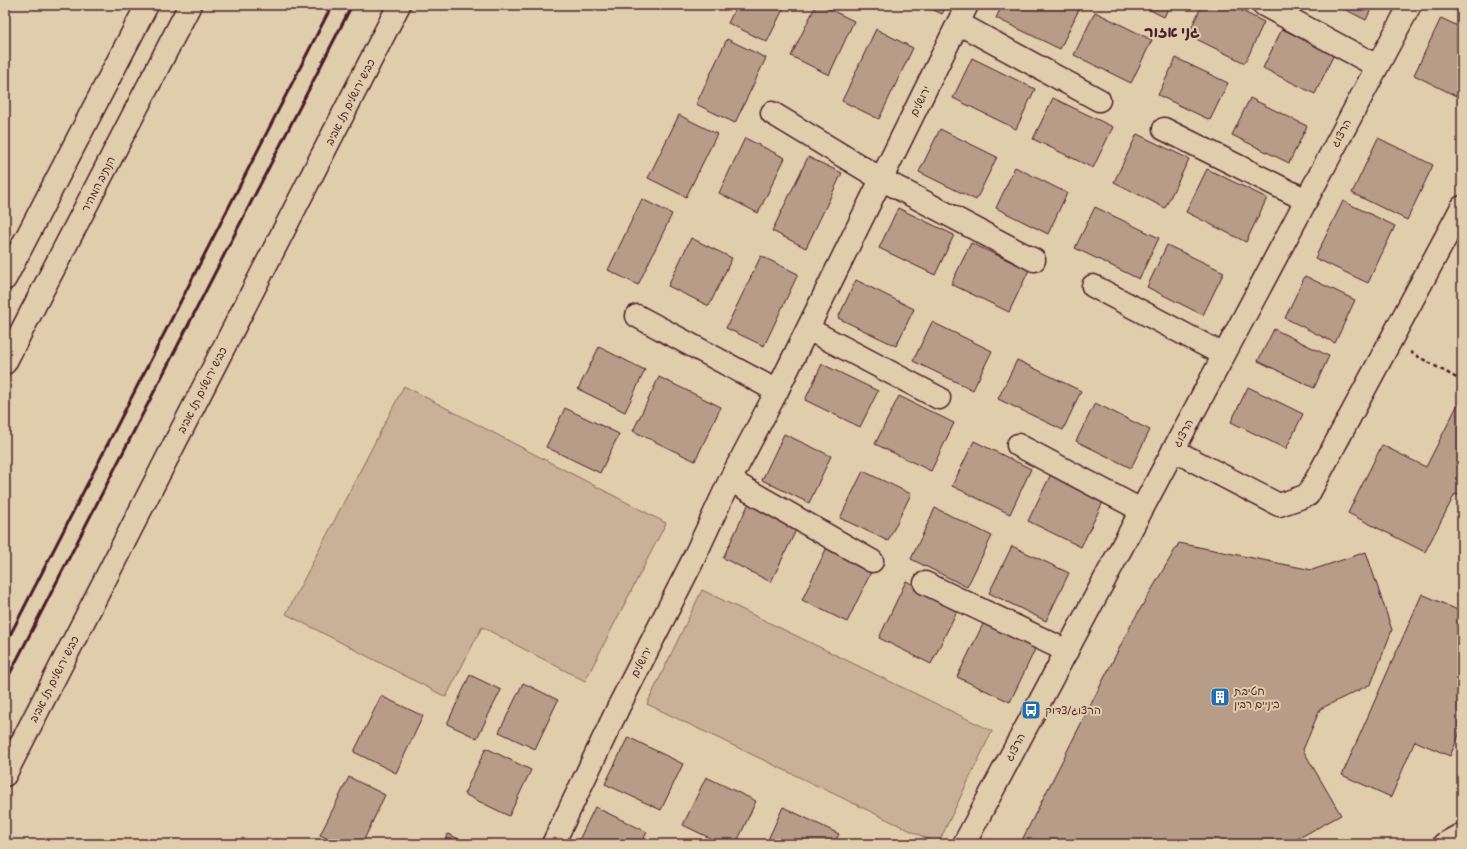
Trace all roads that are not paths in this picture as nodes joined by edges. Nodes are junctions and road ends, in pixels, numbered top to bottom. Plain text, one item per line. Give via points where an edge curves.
1 (147, 5) edge
2 (190, 5) edge
3 (399, 5) edge
4 (1264, 5) edge
5 (1410, 5) edge
6 (963, 14) edge
7 (1377, 66) junction
8 (1099, 100) dead end
9 (772, 113) dead end
10 (1164, 129) dead end
11 (881, 179) junction
12 (1306, 200) junction
13 (1462, 207) edge
14 (1034, 260) dead end
15 (5, 279) edge
16 (1093, 286) dead end
17 (637, 316) dead end
18 (808, 329) junction
19 (1224, 355) junction
20 (5, 363) edge
21 (777, 391) junction
22 (939, 398) dead end
23 (1018, 445) dead end
24 (1174, 450) junction
25 (730, 480) junction
26 (1141, 510) junction
27 (872, 560) dead end
28 (925, 582) dead end
29 (1067, 651) junction
30 (5, 775) edge
31 (1462, 834) edge
32 (553, 844) edge
33 (964, 844) edge
34 (1444, 844) edge

1 - 15 main road
2 - 20 main road, הנתיב המהיר
3 - 30 main road, כביש ירושלים תל אביב
4 - 7 main road
5 - 7 main road, הרצוג
6 - 8 main road, ירושלים
6 - 11 main road, ירושלים
7 - 12 main road, הרצוג
9 - 11 main road
10 - 12 main road
11 - 14 main road
11 - 18 main road, ירושלים
12 - 19 main road, הרצוג
13 - 24 main road via 1308,495 1279,505
16 - 19 main road
17 - 21 main road
18 - 21 main road, ירושלים
18 - 22 main road
19 - 24 main road, הרצוג
21 - 25 main road, ירושלים
23 - 26 main road
24 - 26 main road, הרצוג
25 - 27 main road
25 - 32 main road, ירושלים
26 - 29 main road, הרצוג
28 - 29 main road
29 - 33 main road, הרצוג
31 - 34 main road

